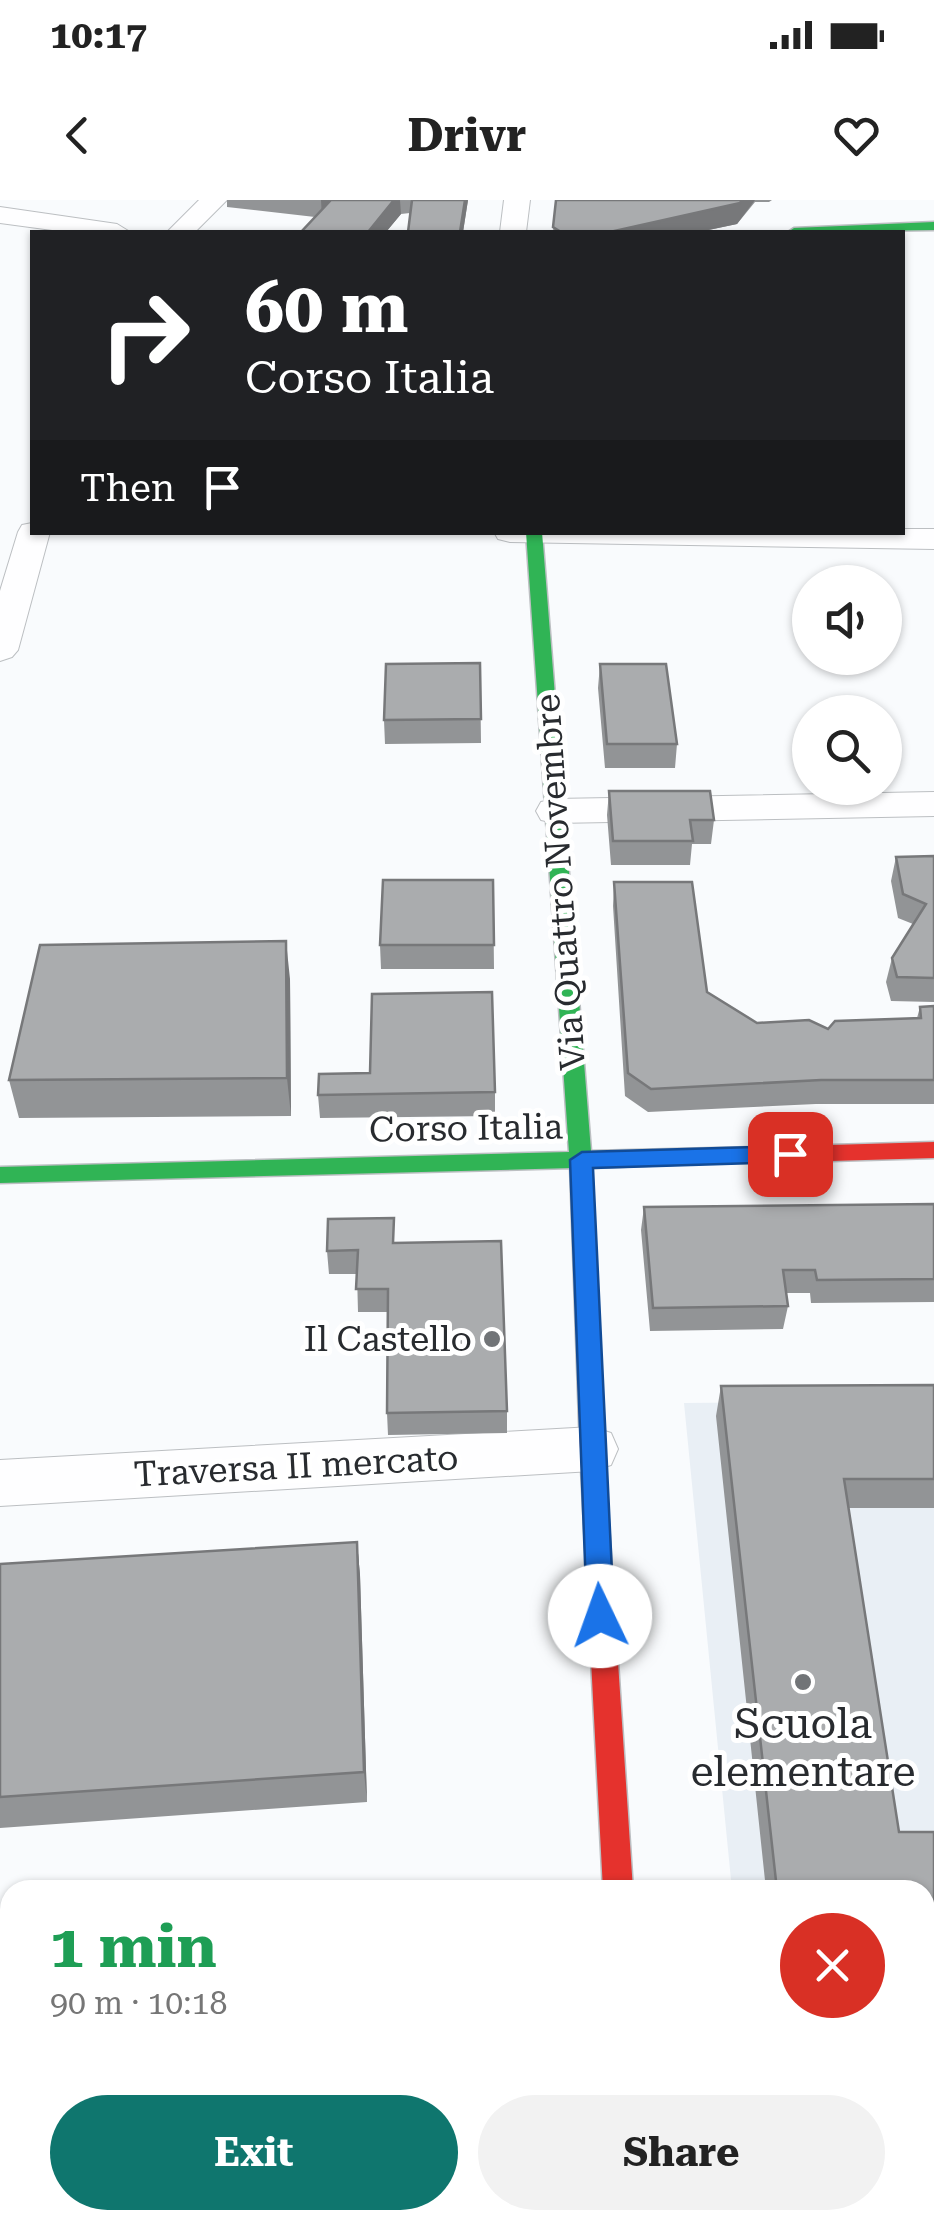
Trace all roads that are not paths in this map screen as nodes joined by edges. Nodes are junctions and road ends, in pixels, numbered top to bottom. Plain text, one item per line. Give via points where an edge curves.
1 (214, 200) edge
2 (517, 200) edge
3 (0, 215) edge
4 (934, 226) edge
5 (103, 230) edge
6 (182, 230) edge
7 (513, 230) edge
8 (841, 230) edge
9 (33, 535) edge
10 (526, 535) edge
11 (662, 535) edge
12 (934, 539) edge
13 (3, 631) edge
14 (934, 804) edge
15 (555, 812) junction
16 (934, 1150) edge
17 (582, 1160) junction
18 (0, 1175) edge
19 (592, 1449) junction
20 (0, 1483) edge
21 (617, 1880) edge

1 - 6 street
2 - 7 street
3 - 5 street
4 - 8 street
9 - 13 street
10 - 15 street, Via Quattro Novembre
11 - 12 street
14 - 15 street
15 - 17 street, Via Quattro Novembre
16 - 17 street, Corso Italia
17 - 18 street, Corso Italia
17 - 19 street, Via Quattro Novembre
19 - 20 street, Traversa II mercato
19 - 21 street, Via Quattro Novembre

